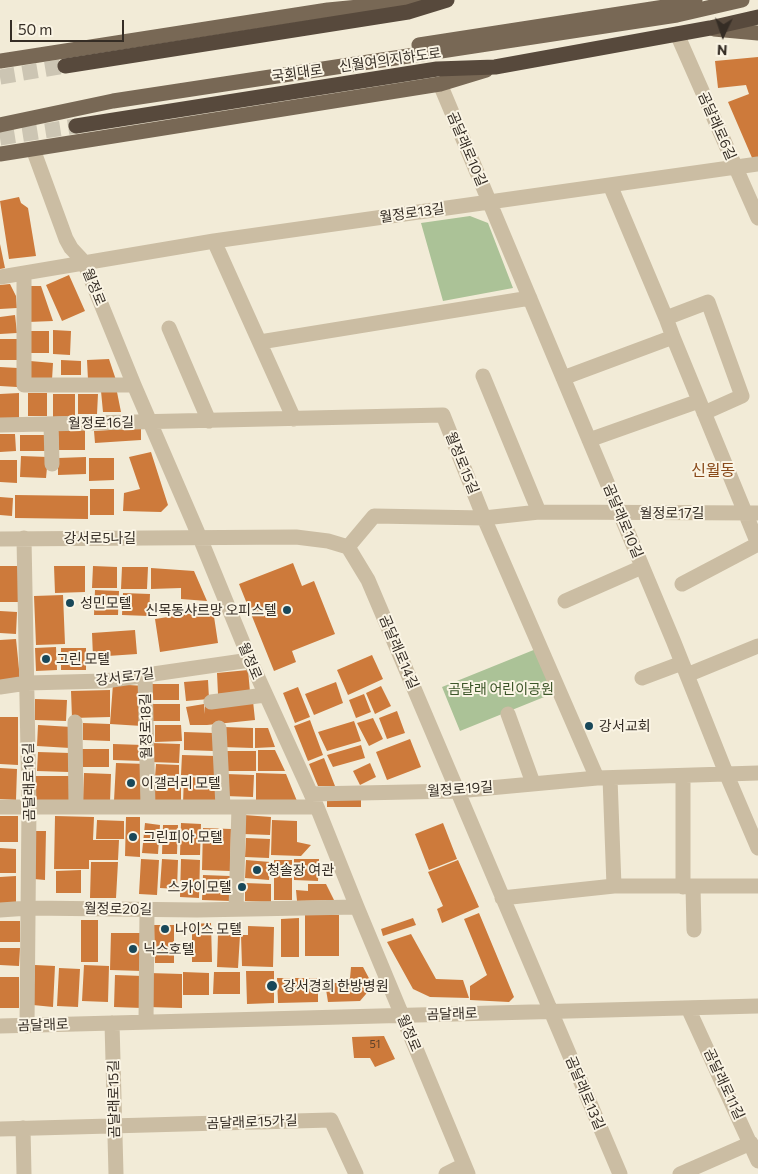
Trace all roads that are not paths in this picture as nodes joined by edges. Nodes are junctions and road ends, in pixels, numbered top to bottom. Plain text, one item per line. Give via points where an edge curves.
1 (430, 0) edge
2 (447, 0) edge
3 (696, 0) edge
4 (742, 0) edge
5 (326, 5) edge
6 (758, 17) edge
7 (710, 28) junction
8 (758, 33) edge
9 (677, 34) junction
10 (0, 61) edge
11 (65, 66) tunnel mouth
12 (495, 67) junction
13 (440, 84) junction
14 (0, 116) edge
15 (0, 125) edge
16 (76, 126) tunnel mouth
17 (33, 149) junction
18 (0, 154) edge
19 (758, 164) edge
20 (736, 167) junction
21 (610, 185) junction
22 (490, 202) junction
23 (758, 218) edge
24 (214, 241) junction
25 (84, 262) junction
26 (24, 273) junction
27 (0, 277) edge
28 (530, 298) junction
29 (666, 318) junction
30 (169, 328) dead end
31 (673, 337) junction
32 (260, 342) junction
33 (483, 376) dead end
34 (563, 378) junction
35 (134, 385) junction
36 (702, 407) junction
37 (294, 419) junction
38 (209, 421) junction
39 (151, 422) junction
40 (52, 424) junction
41 (0, 425) edge
42 (589, 440) junction
43 (52, 464) dead end
44 (539, 512) junction
45 (619, 513) junction
46 (752, 513) edge
47 (484, 518) junction
48 (0, 538) edge
49 (24, 538) junction
50 (200, 538) junction
51 (758, 544) edge
52 (348, 546) junction
53 (642, 567) junction
54 (682, 584) dead end
55 (565, 601) dead end
56 (758, 646) edge
57 (250, 660) junction
58 (685, 669) junction
59 (145, 675) junction
60 (642, 678) dead end
61 (27, 683) junction
62 (0, 687) edge
63 (265, 695) junction
64 (211, 702) dead end
65 (508, 714) dead end
66 (75, 722) dead end
67 (219, 728) dead end
68 (726, 773) junction
69 (758, 773) edge
70 (683, 776) junction
71 (603, 778) junction
72 (533, 783) junction
73 (457, 791) junction
74 (314, 800) junction
75 (30, 806) junction
76 (76, 806) junction
77 (0, 807) edge
78 (148, 807) junction
79 (223, 807) junction
80 (239, 807) junction
81 (758, 848) edge
82 (614, 886) junction
83 (758, 886) edge
84 (688, 887) junction
85 (502, 898) junction
86 (28, 908) junction
87 (357, 908) junction
88 (0, 910) edge
89 (147, 910) junction
90 (236, 910) junction
91 (694, 930) dead end
92 (758, 1006) edge
93 (688, 1008) junction
94 (550, 1011) junction
95 (402, 1016) junction
96 (146, 1022) junction
97 (112, 1023) junction
98 (0, 1026) edge
99 (27, 1026) junction
100 (114, 1126) junction
101 (23, 1128) junction
102 (0, 1129) edge
103 (751, 1143) junction
104 (758, 1161) edge
105 (466, 1170) edge
106 (24, 1174) edge
107 (116, 1174) edge
108 (356, 1174) edge
109 (446, 1174) edge
110 (620, 1174) edge
111 (680, 1174) edge

1 - 5 main road
2 - 11 highway via 408,12
3 - 14 main road, 국회대로 via 128,88
4 - 15 main road, 국회대로 via 677,15 113,101
5 - 10 main road
6 - 7 highway, 신월여의지하도로
7 - 8 main road
7 - 9 highway, 신월여의지하도로
9 - 12 highway, 신월여의지하도로
9 - 20 street, 곰달래로6길
12 - 13 main road
12 - 16 highway, 신월여의지하도로 via 437,69
13 - 17 main road
13 - 22 street, 곰달래로10길
17 - 18 main road
17 - 25 street, 월정로 via 66,239
19 - 20 street, 월정로13길
20 - 21 street, 월정로13길
20 - 23 street, 곰달래로6길
21 - 22 street, 월정로13길
21 - 29 street
22 - 24 street, 월정로13길
22 - 28 street, 곰달래로10길
24 - 25 street, 월정로13길
24 - 32 street
25 - 26 street, 월정로13길
25 - 35 street, 월정로
26 - 27 street, 월정로13길
26 - 35 street via 24,385
28 - 32 street
28 - 34 street, 곰달래로10길
29 - 31 street
29 - 36 street via 708,302 742,396
30 - 38 street
31 - 34 street
31 - 36 street
32 - 37 street
33 - 44 street
34 - 42 street, 곰달래로10길
35 - 39 street, 월정로
36 - 42 street
36 - 46 street
37 - 38 street, 월정로15길
37 - 47 street, 월정로15길 via 443,415
38 - 39 street, 월정로15길
39 - 40 street, 월정로16길
39 - 50 street, 월정로
40 - 41 street, 월정로16길
40 - 43 street, 월정로16길
42 - 45 street, 곰달래로10길
44 - 45 street, 월정로17길
44 - 47 street, 월정로17길
45 - 46 street, 월정로17길
45 - 53 street, 곰달래로10길
46 - 51 street
47 - 52 street, 월정로17길 via 374,516
47 - 71 street, 월정로15길
48 - 49 street, 강서로5나길
49 - 50 street, 강서로5나길
49 - 61 street, 곰달래로16길
50 - 52 street via 296,536
50 - 57 street, 월정로
51 - 54 street
52 - 73 street, 곰달래로14길 via 368,580
53 - 55 street
53 - 58 street, 곰달래로10길
56 - 58 street
57 - 59 street, 강서로7길
57 - 63 street, 월정로
58 - 60 street
58 - 68 street, 곰달래로10길
59 - 61 street, 강서로7길
59 - 78 street, 월정로18길
61 - 62 street, 강서로7길
61 - 75 street, 곰달래로16길
63 - 64 street
63 - 74 street, 월정로
65 - 72 street
66 - 76 street
67 - 79 street
68 - 69 street, 월정로19길
68 - 70 street, 월정로19길
68 - 81 street, 곰달래로10길
70 - 71 street, 월정로19길
70 - 84 street
71 - 72 street, 월정로19길
71 - 82 street
72 - 73 street, 월정로19길
73 - 74 street, 월정로19길
73 - 85 street, 곰달래로14길
74 - 80 street
74 - 87 street, 월정로
75 - 76 street
75 - 77 street
75 - 86 street, 곰달래로16길
76 - 78 street
78 - 79 street
79 - 80 street
80 - 90 street
82 - 84 street
82 - 85 street
83 - 84 street
84 - 91 street
85 - 94 street, 곰달래로14길
86 - 88 street, 월정로20길
86 - 89 street, 월정로20길
86 - 99 street, 곰달래로16길
87 - 90 street, 월정로20길
87 - 95 street, 월정로
89 - 90 street, 월정로20길
89 - 96 street
92 - 93 street, 곰달래로
93 - 94 street, 곰달래로
93 - 103 street, 곰달래로11길
94 - 95 street, 곰달래로
94 - 110 street, 곰달래로13길
95 - 96 street, 곰달래로
95 - 105 street, 월정로
96 - 97 street, 곰달래로
97 - 99 street, 곰달래로
97 - 100 street, 곰달래로15길
98 - 99 street, 곰달래로
100 - 101 street
100 - 107 street, 곰달래로15길
100 - 108 street, 곰달래로15가길 via 331,1120
101 - 102 street
101 - 106 street
103 - 104 street, 곰달래로11길
103 - 111 street
105 - 109 street

